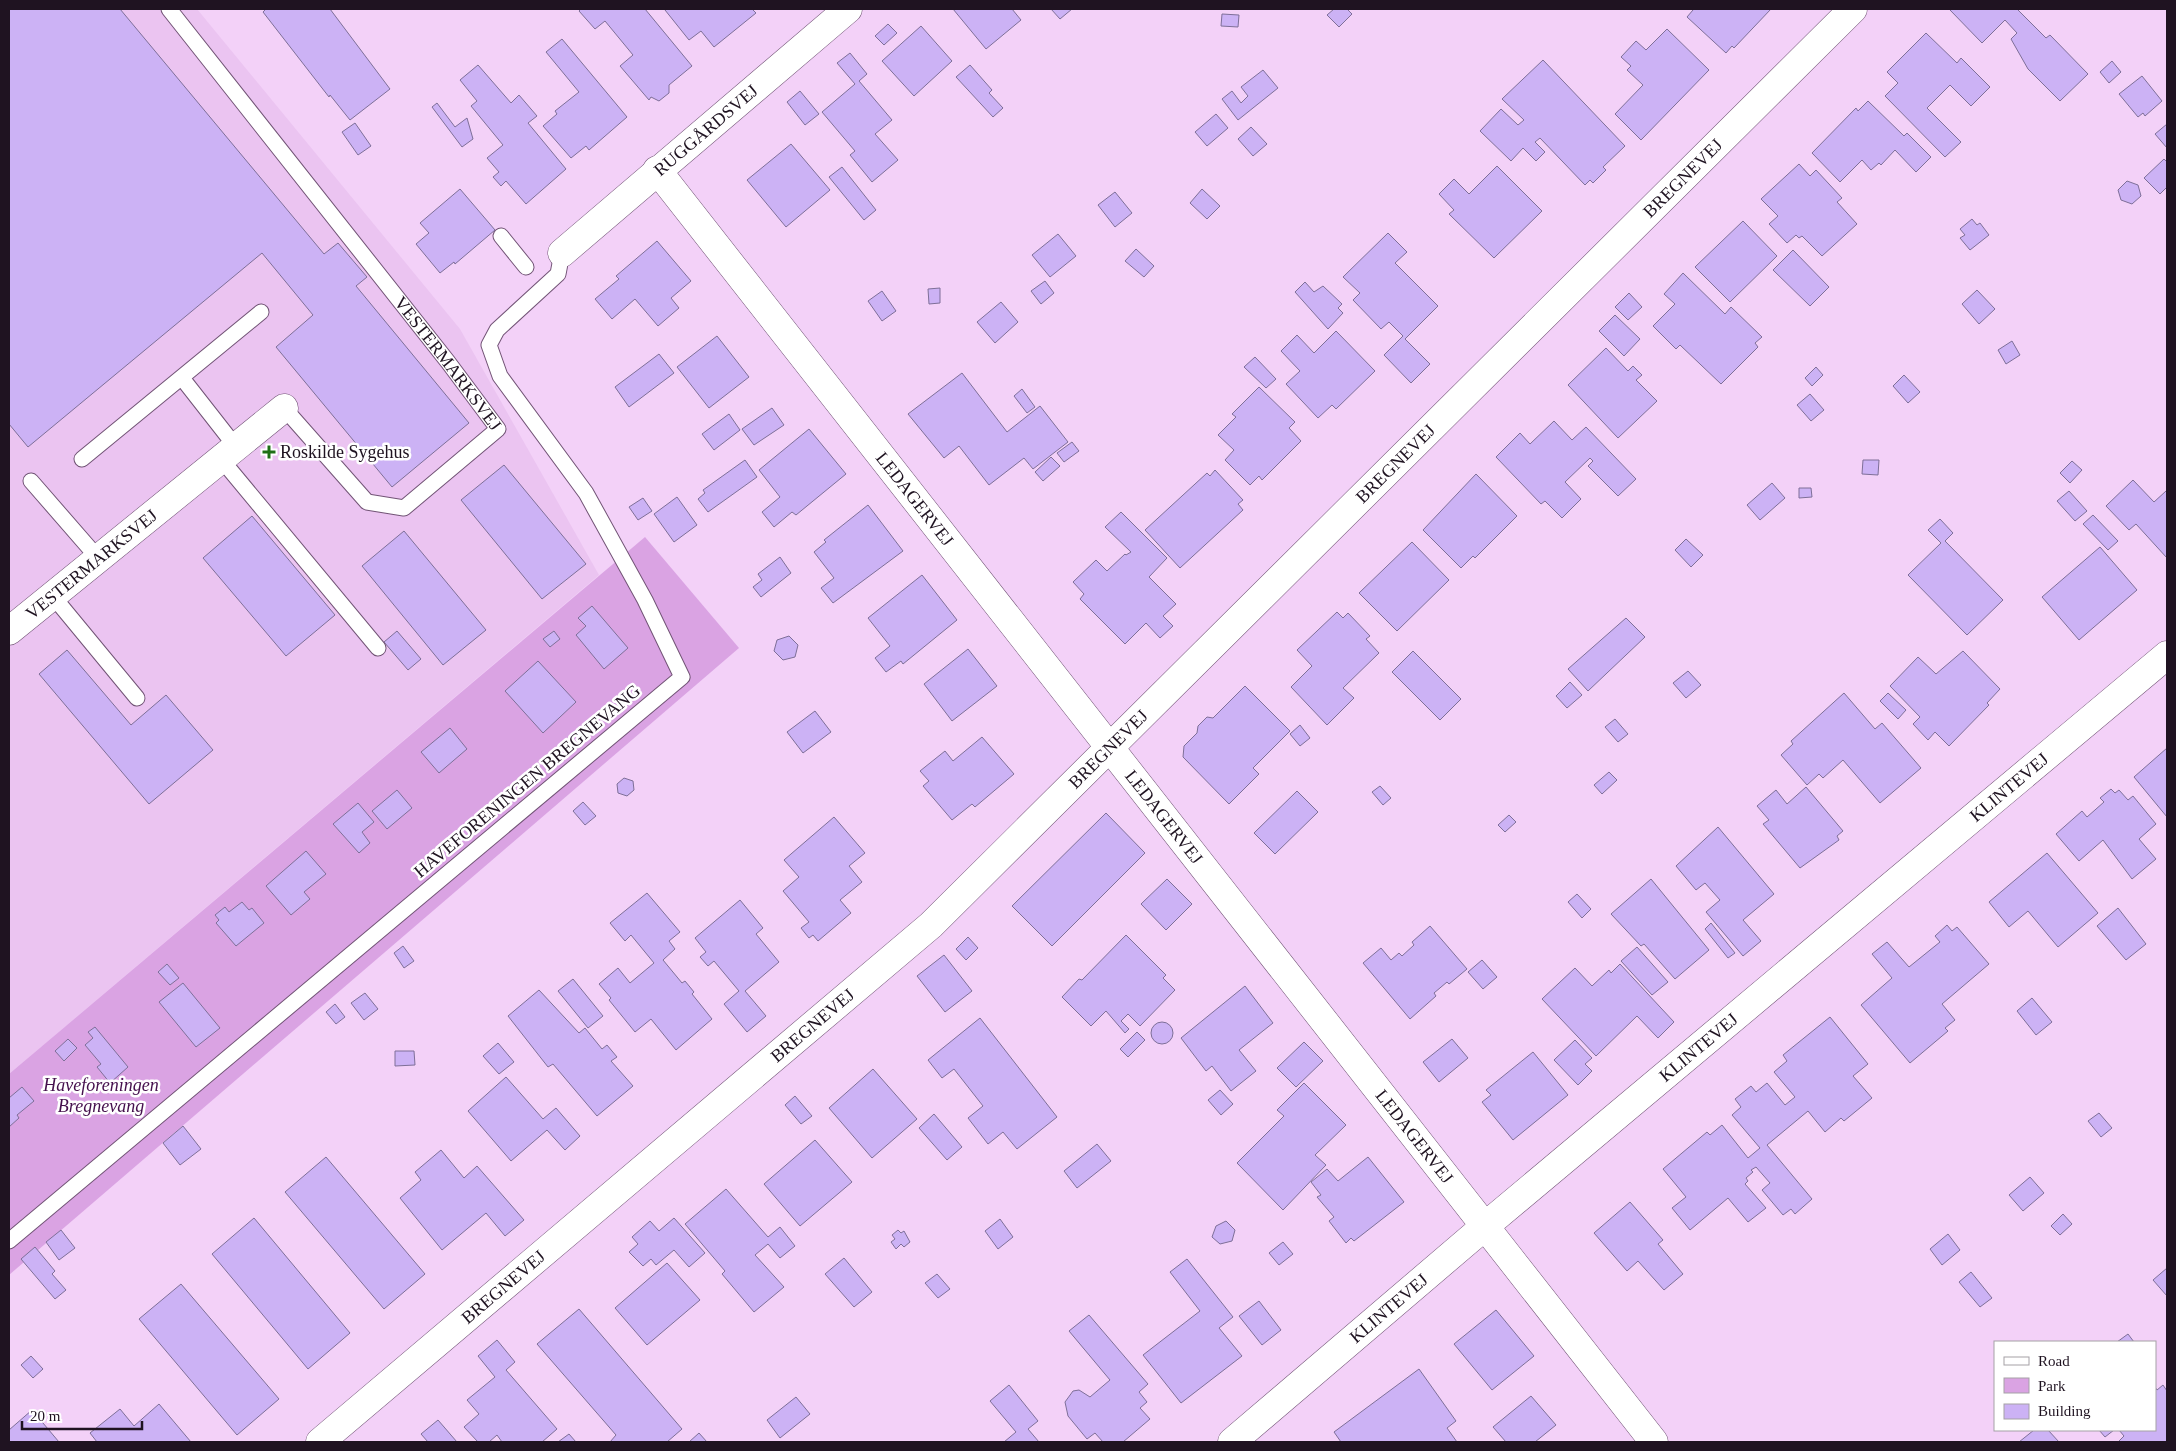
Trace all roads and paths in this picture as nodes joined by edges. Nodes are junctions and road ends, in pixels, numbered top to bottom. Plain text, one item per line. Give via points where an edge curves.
1 (169, 9) edge
2 (848, 9) edge
3 (1853, 9) edge
4 (656, 170) junction
5 (501, 236) dead end
6 (562, 252) joint
7 (526, 267) dead end
8 (261, 312) dead end
9 (182, 378) junction
10 (284, 408) joint
11 (229, 453) junction
12 (82, 460) dead end
13 (31, 481) dead end
14 (98, 558) junction
15 (52, 595) junction
16 (9, 631) edge
17 (378, 648) dead end
18 (2167, 655) edge
19 (137, 698) dead end
20 (1110, 748) junction
21 (1484, 1227) junction
22 (9, 1241) edge
23 (320, 1442) edge
24 (1232, 1442) edge
25 (1654, 1442) edge

1 - 10 lane, VESTERMARKSVEJ via 498,429 404,508 367,502
2 - 4 street, RUGGÅRDSVEJ
3 - 20 street, BREGNEVEJ
4 - 6 street, RUGGÅRDSVEJ
4 - 20 street, LEDAGERVEJ
5 - 7 lane
6 - 22 lane, HAVEFORENINGEN BREGNEVANG via 558,274 497,330 489,345 492,359 500,376 586,493 646,600 682,677
8 - 9 lane
9 - 11 lane
9 - 12 lane
10 - 11 street, VESTERMARKSVEJ
11 - 14 street, VESTERMARKSVEJ
11 - 17 lane
13 - 14 lane
14 - 15 street, VESTERMARKSVEJ
15 - 16 street, VESTERMARKSVEJ
15 - 19 lane
18 - 21 street, KLINTEVEJ
20 - 21 street, LEDAGERVEJ
20 - 23 street, BREGNEVEJ via 931,925
21 - 24 street, KLINTEVEJ
21 - 25 street, LEDAGERVEJ

